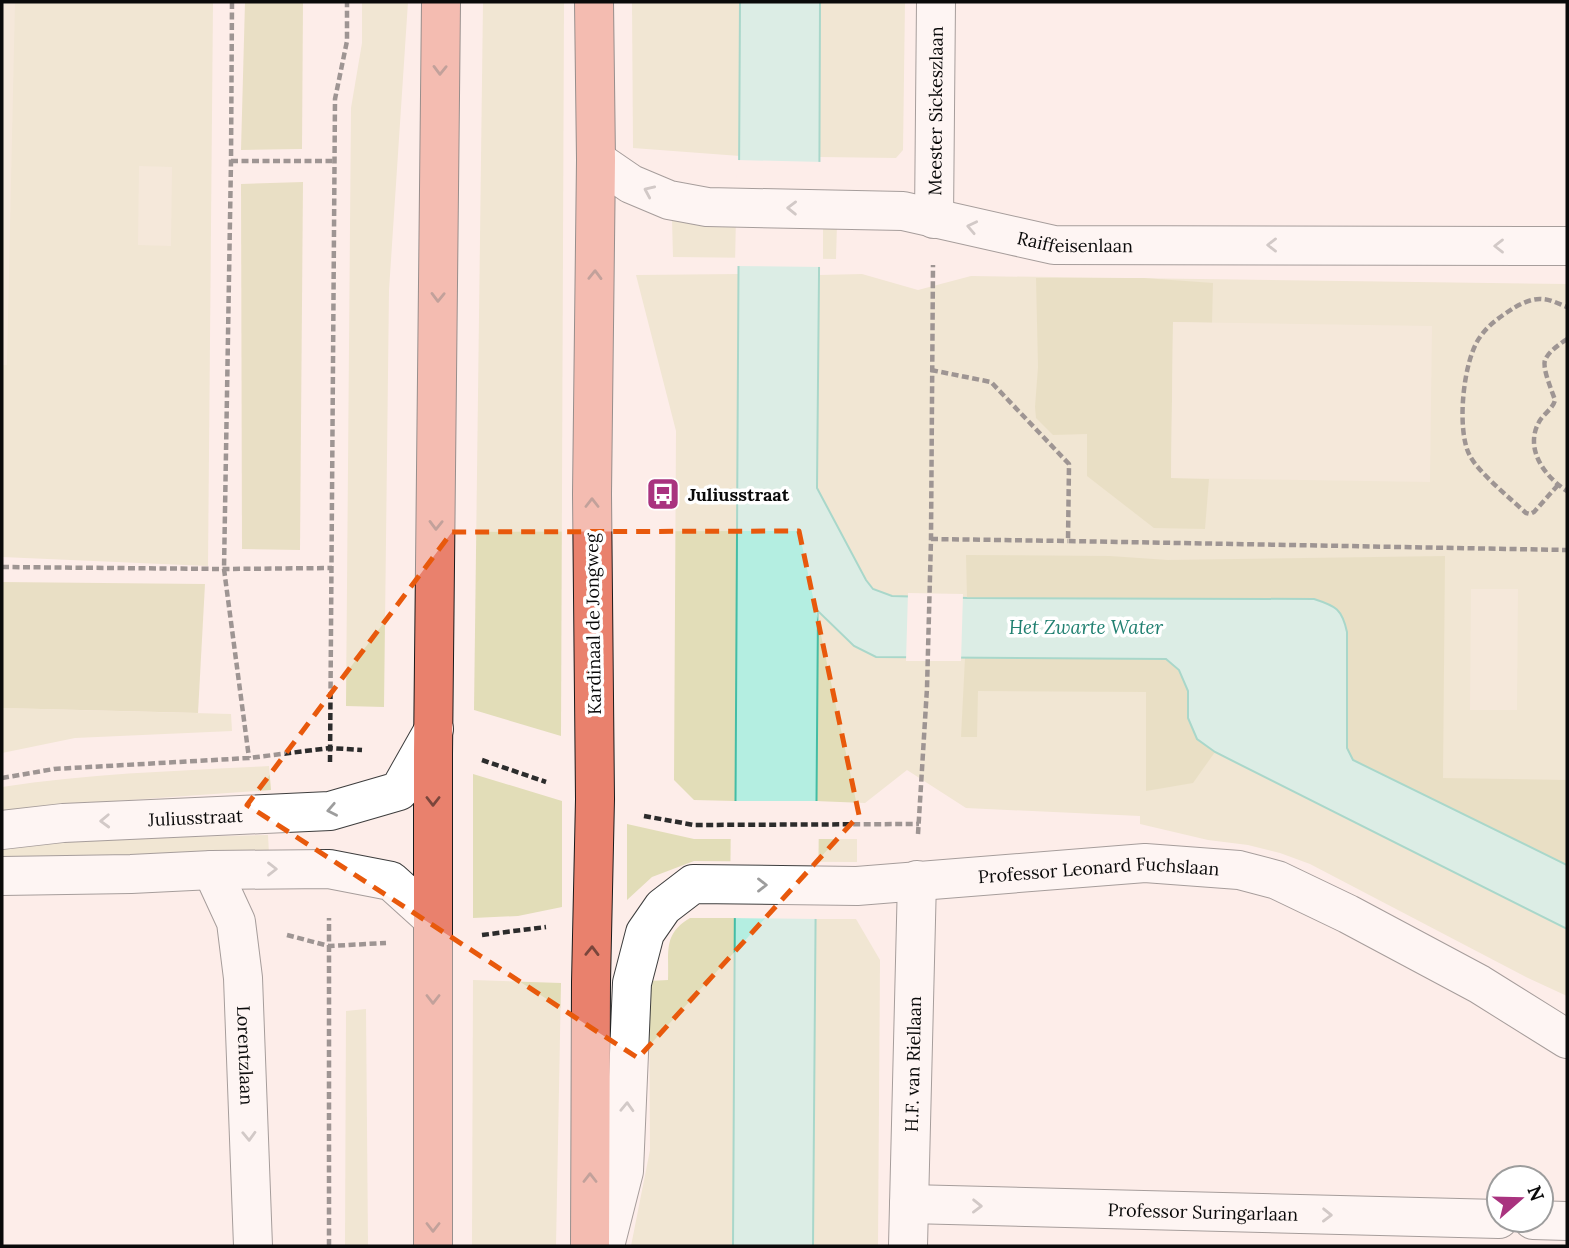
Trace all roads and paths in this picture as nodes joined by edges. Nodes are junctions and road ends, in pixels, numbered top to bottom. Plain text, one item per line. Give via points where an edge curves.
1 (232, 2) edge
2 (347, 2) edge
3 (441, 2) edge
4 (594, 2) edge
5 (936, 2) edge
6 (334, 160) junction
7 (596, 160) junction
8 (231, 161) junction
9 (934, 219) junction
10 (1567, 246) edge
11 (1567, 307) edge
12 (1567, 339) edge
13 (932, 370) junction
14 (1558, 485) junction
15 (1567, 491) edge
16 (931, 539) junction
17 (1069, 541) junction
18 (1567, 550) edge
19 (2, 567) edge
20 (332, 568) junction
21 (224, 569) junction
22 (434, 729) junction
23 (2, 778) edge
24 (330, 811) junction
25 (694, 825) dead end
26 (2, 830) edge
27 (329, 869) junction
28 (212, 870) junction
29 (2, 876) edge
30 (917, 880) junction
31 (433, 919) junction
32 (1479, 984) junction
33 (1567, 1017) edge
34 (1567, 1039) edge
35 (908, 1204) junction
36 (1485, 1219) edge
37 (253, 1246) edge
38 (329, 1246) edge
39 (433, 1246) edge
40 (590, 1246) edge
41 (605, 1246) edge
42 (908, 1246) edge

1 - 8 path
2 - 6 path via 347,41 335,99
3 -> 22 main road
4 - 7 main road, Kardinaal de Jongweg
5 - 9 street, Meester Sickeszlaan
6 - 8 path
6 - 20 path
9 -> 7 street, Raiffeisenlaan via 903,211 707,207 669,200 631,184
40 -> 7 main road, Kardinaal de Jongweg
8 - 21 path
10 -> 9 street, Raiffeisenlaan via 1054,245
9 - 13 path
11 - 14 path via 1534,300 1493,323 1471,356 1463,407 1464,439 1470,456 1526,513 1534,512
12 - 14 path via 1545,360 1555,405 1540,420 1535,446 1544,472
13 - 16 path
13 - 17 path via 991,383 1069,464
14 - 15 path
16 - 17 path
16 - 25 path via 919,824
17 - 18 path
19 - 21 path
20 - 21 path
20 - 24 path
21 - 23 path via 249,758 54,769
22 -> 24 street, Juliusstraat via 399,792
22 -> 31 main road
24 -> 26 street, Juliusstraat
28 -> 27 street
27 - 31 street via 391,881
27 - 38 path
28 - 29 street
28 -> 37 street, Lorentzlaan via 236,922 243,978
30 - 32 street, Professor Leonard Fuchslaan via 1145,863 1240,870 1277,880
30 - 35 street, H.F. van Riellaan
41 -> 30 street, Professor Leonard Fuchslaan via 624,1171 632,983 645,933 663,907 693,884 857,886
31 -> 39 main road
32 - 33 street, Professor Leonard Fuchslaan
32 - 34 street, Professor Leonard Fuchslaan
35 -> 36 street, Professor Suringarlaan
35 - 42 street, H.F. van Riellaan

